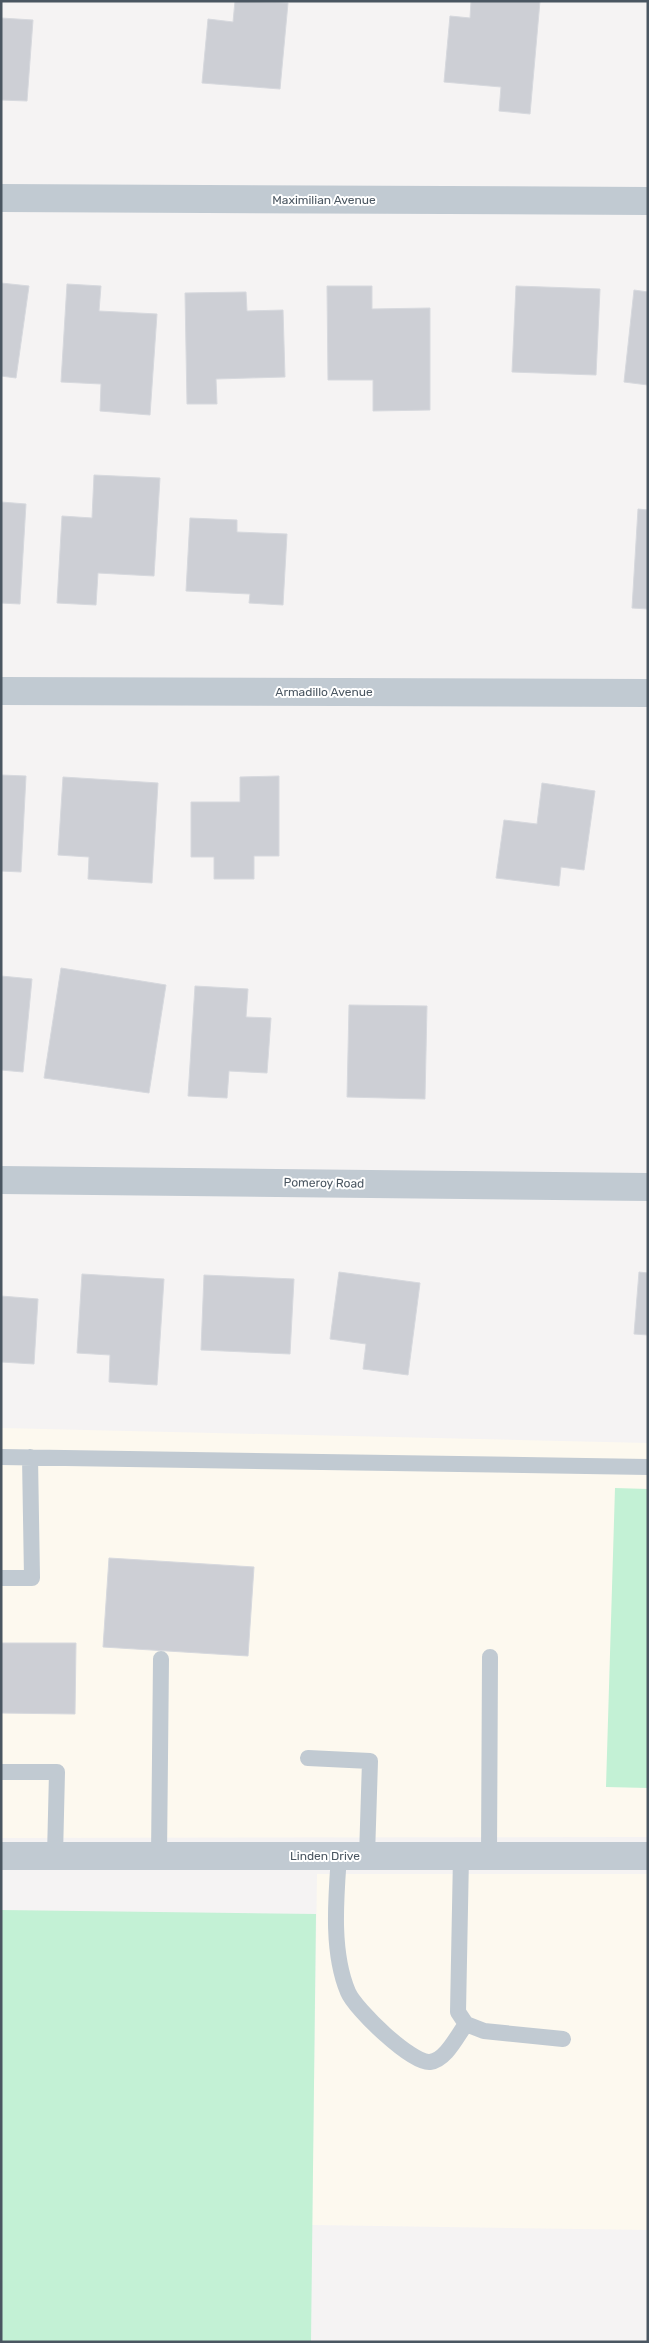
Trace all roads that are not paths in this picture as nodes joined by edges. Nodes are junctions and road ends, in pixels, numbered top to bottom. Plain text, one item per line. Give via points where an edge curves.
1 (1, 198) edge
2 (648, 202) edge
3 (1, 691) edge
4 (648, 693) edge
5 (1, 1180) edge
6 (648, 1187) edge
7 (1, 1457) edge
8 (30, 1457) junction
9 (648, 1467) edge
10 (1, 1578) edge
11 (490, 1657) dead end
12 (161, 1659) dead end
13 (308, 1758) dead end
14 (1, 1772) edge
15 (1, 1856) edge
16 (55, 1856) junction
17 (159, 1856) junction
18 (339, 1856) junction
19 (367, 1856) junction
20 (461, 1856) junction
21 (488, 1856) junction
22 (648, 1856) edge
23 (466, 2024) junction
24 (563, 2039) dead end

1 - 2 street, Maximilian Avenue
3 - 4 street, Armadillo Avenue
5 - 6 street, Pomeroy Road
7 - 8 lane
8 - 9 lane
8 - 10 lane via 32,1578
11 - 21 lane
12 - 17 lane
13 - 19 lane via 370,1760
14 - 16 lane via 56,1772
15 - 16 street, Linden Drive
16 - 17 street, Linden Drive
17 - 18 street, Linden Drive
18 - 19 street, Linden Drive
18 - 23 lane via 335,1907 340,1963 348,1993 367,2018 417,2059 430,2062 442,2056
19 - 20 street, Linden Drive
20 - 21 street, Linden Drive
20 - 23 lane via 458,2012
21 - 22 street, Linden Drive
23 - 24 lane via 484,2031

